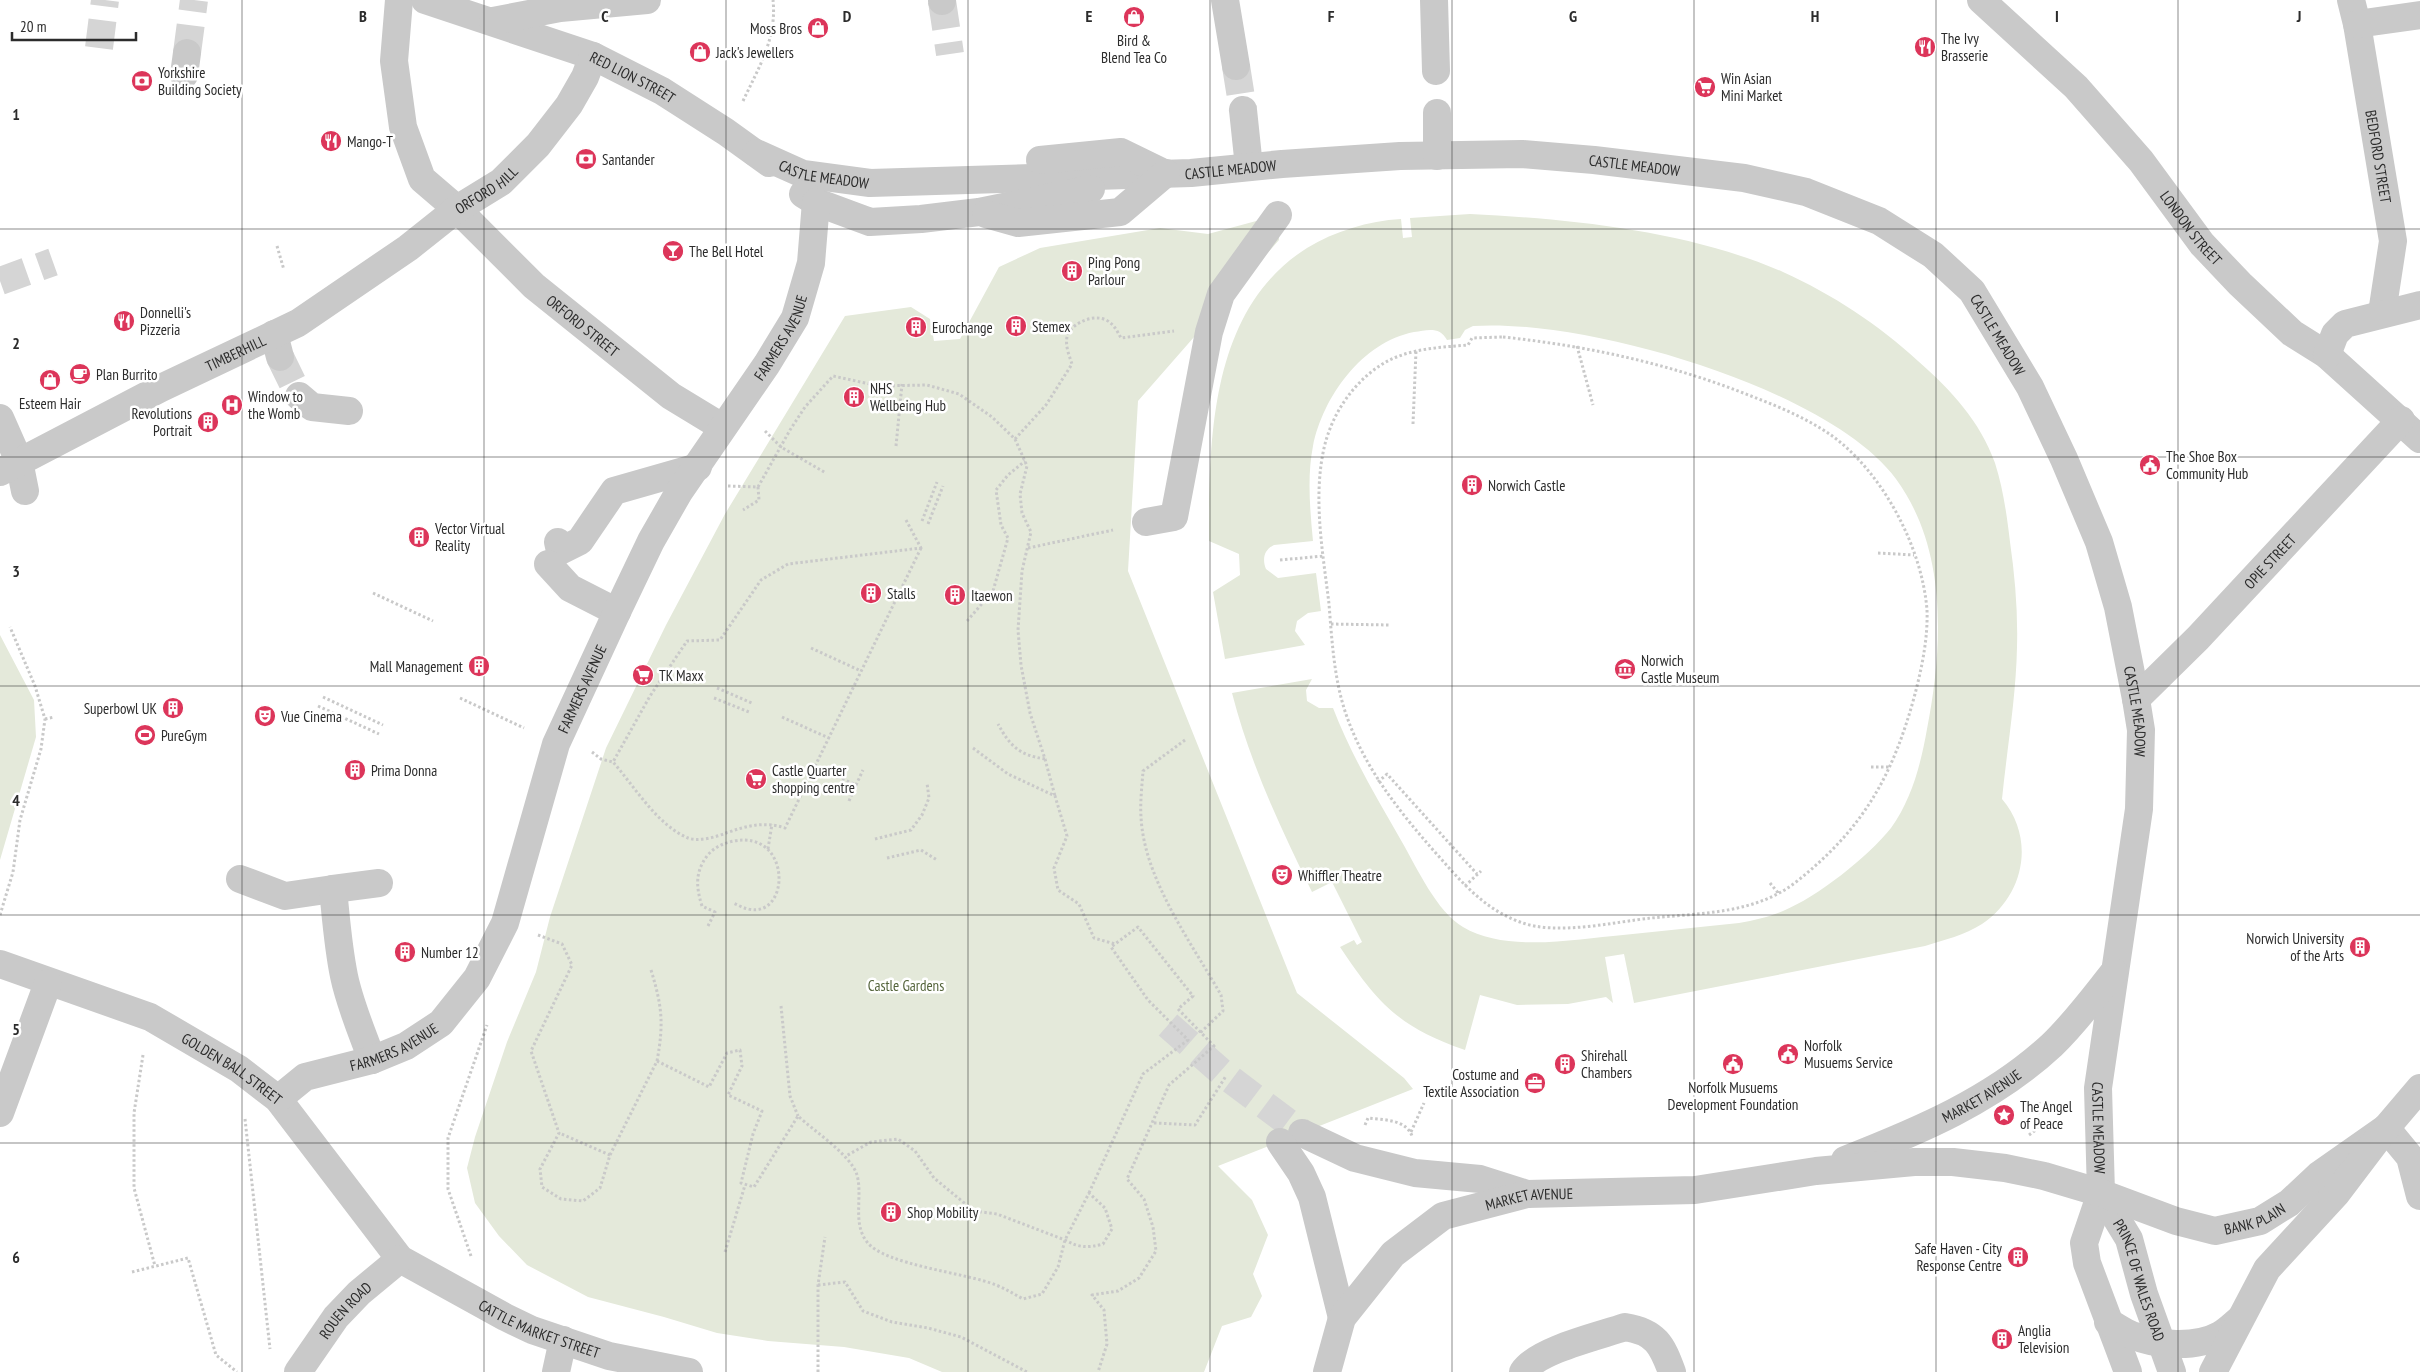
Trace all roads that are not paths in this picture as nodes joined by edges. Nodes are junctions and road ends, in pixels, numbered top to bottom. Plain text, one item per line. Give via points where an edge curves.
1 (399, 0) edge
2 (425, 0) edge
3 (646, 0) edge
4 (1225, 0) edge
5 (1434, 0) edge
6 (1981, 0) edge
7 (2354, 12) edge
8 (2420, 15) edge
9 (491, 21) junction
10 (593, 56) junction
11 (1236, 66) tunnel mouth
12 (1436, 72) dead end
13 (1243, 110) tunnel mouth
14 (1437, 113) dead end
15 (756, 153) junction
16 (1437, 156) junction
17 (1249, 166) junction
18 (1166, 174) junction
19 (816, 202) junction
20 (457, 209) junction
21 (1278, 214) dead end
22 (2420, 305) edge
23 (2382, 313) junction
24 (2327, 355) junction
25 (299, 396) tunnel mouth
26 (350, 410) dead end
27 (0, 418) edge
28 (722, 427) junction
29 (2410, 430) edge
30 (10, 467) edge
31 (698, 467) junction
32 (26, 491) dead end
33 (1146, 522) dead end
34 (617, 612) junction
35 (2136, 699) junction
36 (240, 879) dead end
37 (379, 883) dead end
38 (333, 889) junction
39 (0, 964) edge
40 (2114, 972) junction
41 (48, 983) junction
42 (372, 1060) junction
43 (2420, 1088) edge
44 (278, 1099) junction
45 (0, 1113) edge
46 (2386, 1128) junction
47 (1816, 1171) junction
48 (2101, 1192) junction
49 (1527, 1194) junction
50 (2420, 1196) edge
51 (400, 1258) junction
52 (1342, 1318) junction
53 (2240, 1319) junction
54 (2108, 1322) junction
55 (563, 1340) junction
56 (2160, 1342) junction
57 (298, 1372) edge
58 (556, 1372) edge
59 (689, 1372) edge
60 (1327, 1372) edge
61 (1523, 1372) edge
62 (1672, 1372) edge
63 (2128, 1372) edge
64 (2172, 1372) edge
65 (2214, 1372) edge

1 - 20 street, ORFORD HILL via 394,61 404,127 422,179
2 - 9 street, RED LION STREET
3 - 9 street via 560,8
4 - 11 street
5 - 12 street
6 - 24 street, LONDON STREET via 2076,88 2140,161 2202,244 2240,284 2292,333
7 - 8 street
7 - 23 street, BEDFORD STREET via 2393,242
9 - 10 street, RED LION STREET
10 - 15 street, RED LION STREET via 662,91
10 - 20 street, ORFORD HILL via 586,78 538,145 501,182
13 - 17 street
14 - 16 street
15 - 18 street, CASTLE MEADOW via 803,174 870,183
15 - 19 street, RED LION STREET
16 - 17 street, CASTLE MEADOW
16 - 35 street, CASTLE MEADOW via 1522,154 1744,178 1806,192 1870,218 1933,254 1972,291 2030,388 2064,459 2098,542 2118,607
17 - 18 street, CASTLE MEADOW
18 - 19 street, CASTLE MEADOW via 979,212 921,220 870,222
19 - 28 street, FARMERS AVENUE via 811,263 796,318
20 - 28 street, ORFORD STREET via 534,286 671,396
20 - 30 street, TIMBERHILL via 408,248 306,318 277,345 161,388
21 - 33 street via 1198,331 1174,517
22 - 23 street
23 - 24 street via 2345,324 2334,334
24 - 29 street, LONDON STREET
25 - 26 street via 312,407
27 - 30 street
28 - 31 street, FARMERS AVENUE
29 - 35 street, OPIE STREET
30 - 32 street
31 - 34 street, FARMERS AVENUE via 679,492
31 - 34 street via 614,491 580,541 553,553 570,588
34 - 42 street, FARMERS AVENUE via 556,744 505,923 477,978 441,1022 406,1046
35 - 40 street, CASTLE MEADOW via 2141,730 2139,809
36 - 38 street via 285,896
37 - 38 street
38 - 42 street via 344,978
39 - 41 street, GOLDEN BALL STREET
40 - 47 street, MARKET AVENUE via 2070,1026 2009,1080 1925,1128
40 - 48 street, CASTLE MEADOW via 2098,1088
41 - 44 street, GOLDEN BALL STREET via 150,1017 239,1069
41 - 45 street
42 - 44 street, FARMERS AVENUE via 305,1077
43 - 46 street, BANK PLAIN
44 - 51 street, GOLDEN BALL STREET
46 - 48 street, BANK PLAIN via 2319,1175 2288,1203 2260,1221 2234,1228 2215,1231 2198,1228
46 - 50 street via 2410,1158
46 - 53 street, BANK PLAIN via 2336,1194 2267,1269
47 - 48 street, MARKET AVENUE via 1914,1162 1952,1162 2004,1168
47 - 49 street, MARKET AVENUE via 1695,1190
48 - 54 street via 2084,1243 2087,1263
48 - 56 street, PRINCE OF WALES ROAD via 2129,1239
49 - 52 street, MARKET AVENUE via 1443,1216 1393,1254
49 - 52 street via 1480,1179 1415,1173 1291,1137 1312,1197
51 - 55 street, CATTLE MARKET STREET via 486,1307 532,1330
51 - 57 street, ROUEN ROAD via 336,1317
52 - 60 street, MARKET AVENUE
53 - 56 street, BANK PLAIN via 2220,1335 2200,1342
53 - 65 street, BANK PLAIN
54 - 56 street, BANK PLAIN via 2134,1336
54 - 63 street
55 - 58 street
55 - 59 street, CATTLE MARKET STREET via 609,1356
56 - 64 street, PRINCE OF WALES ROAD
61 - 62 street via 1528,1364 1544,1354 1625,1327 1651,1335 1660,1344

